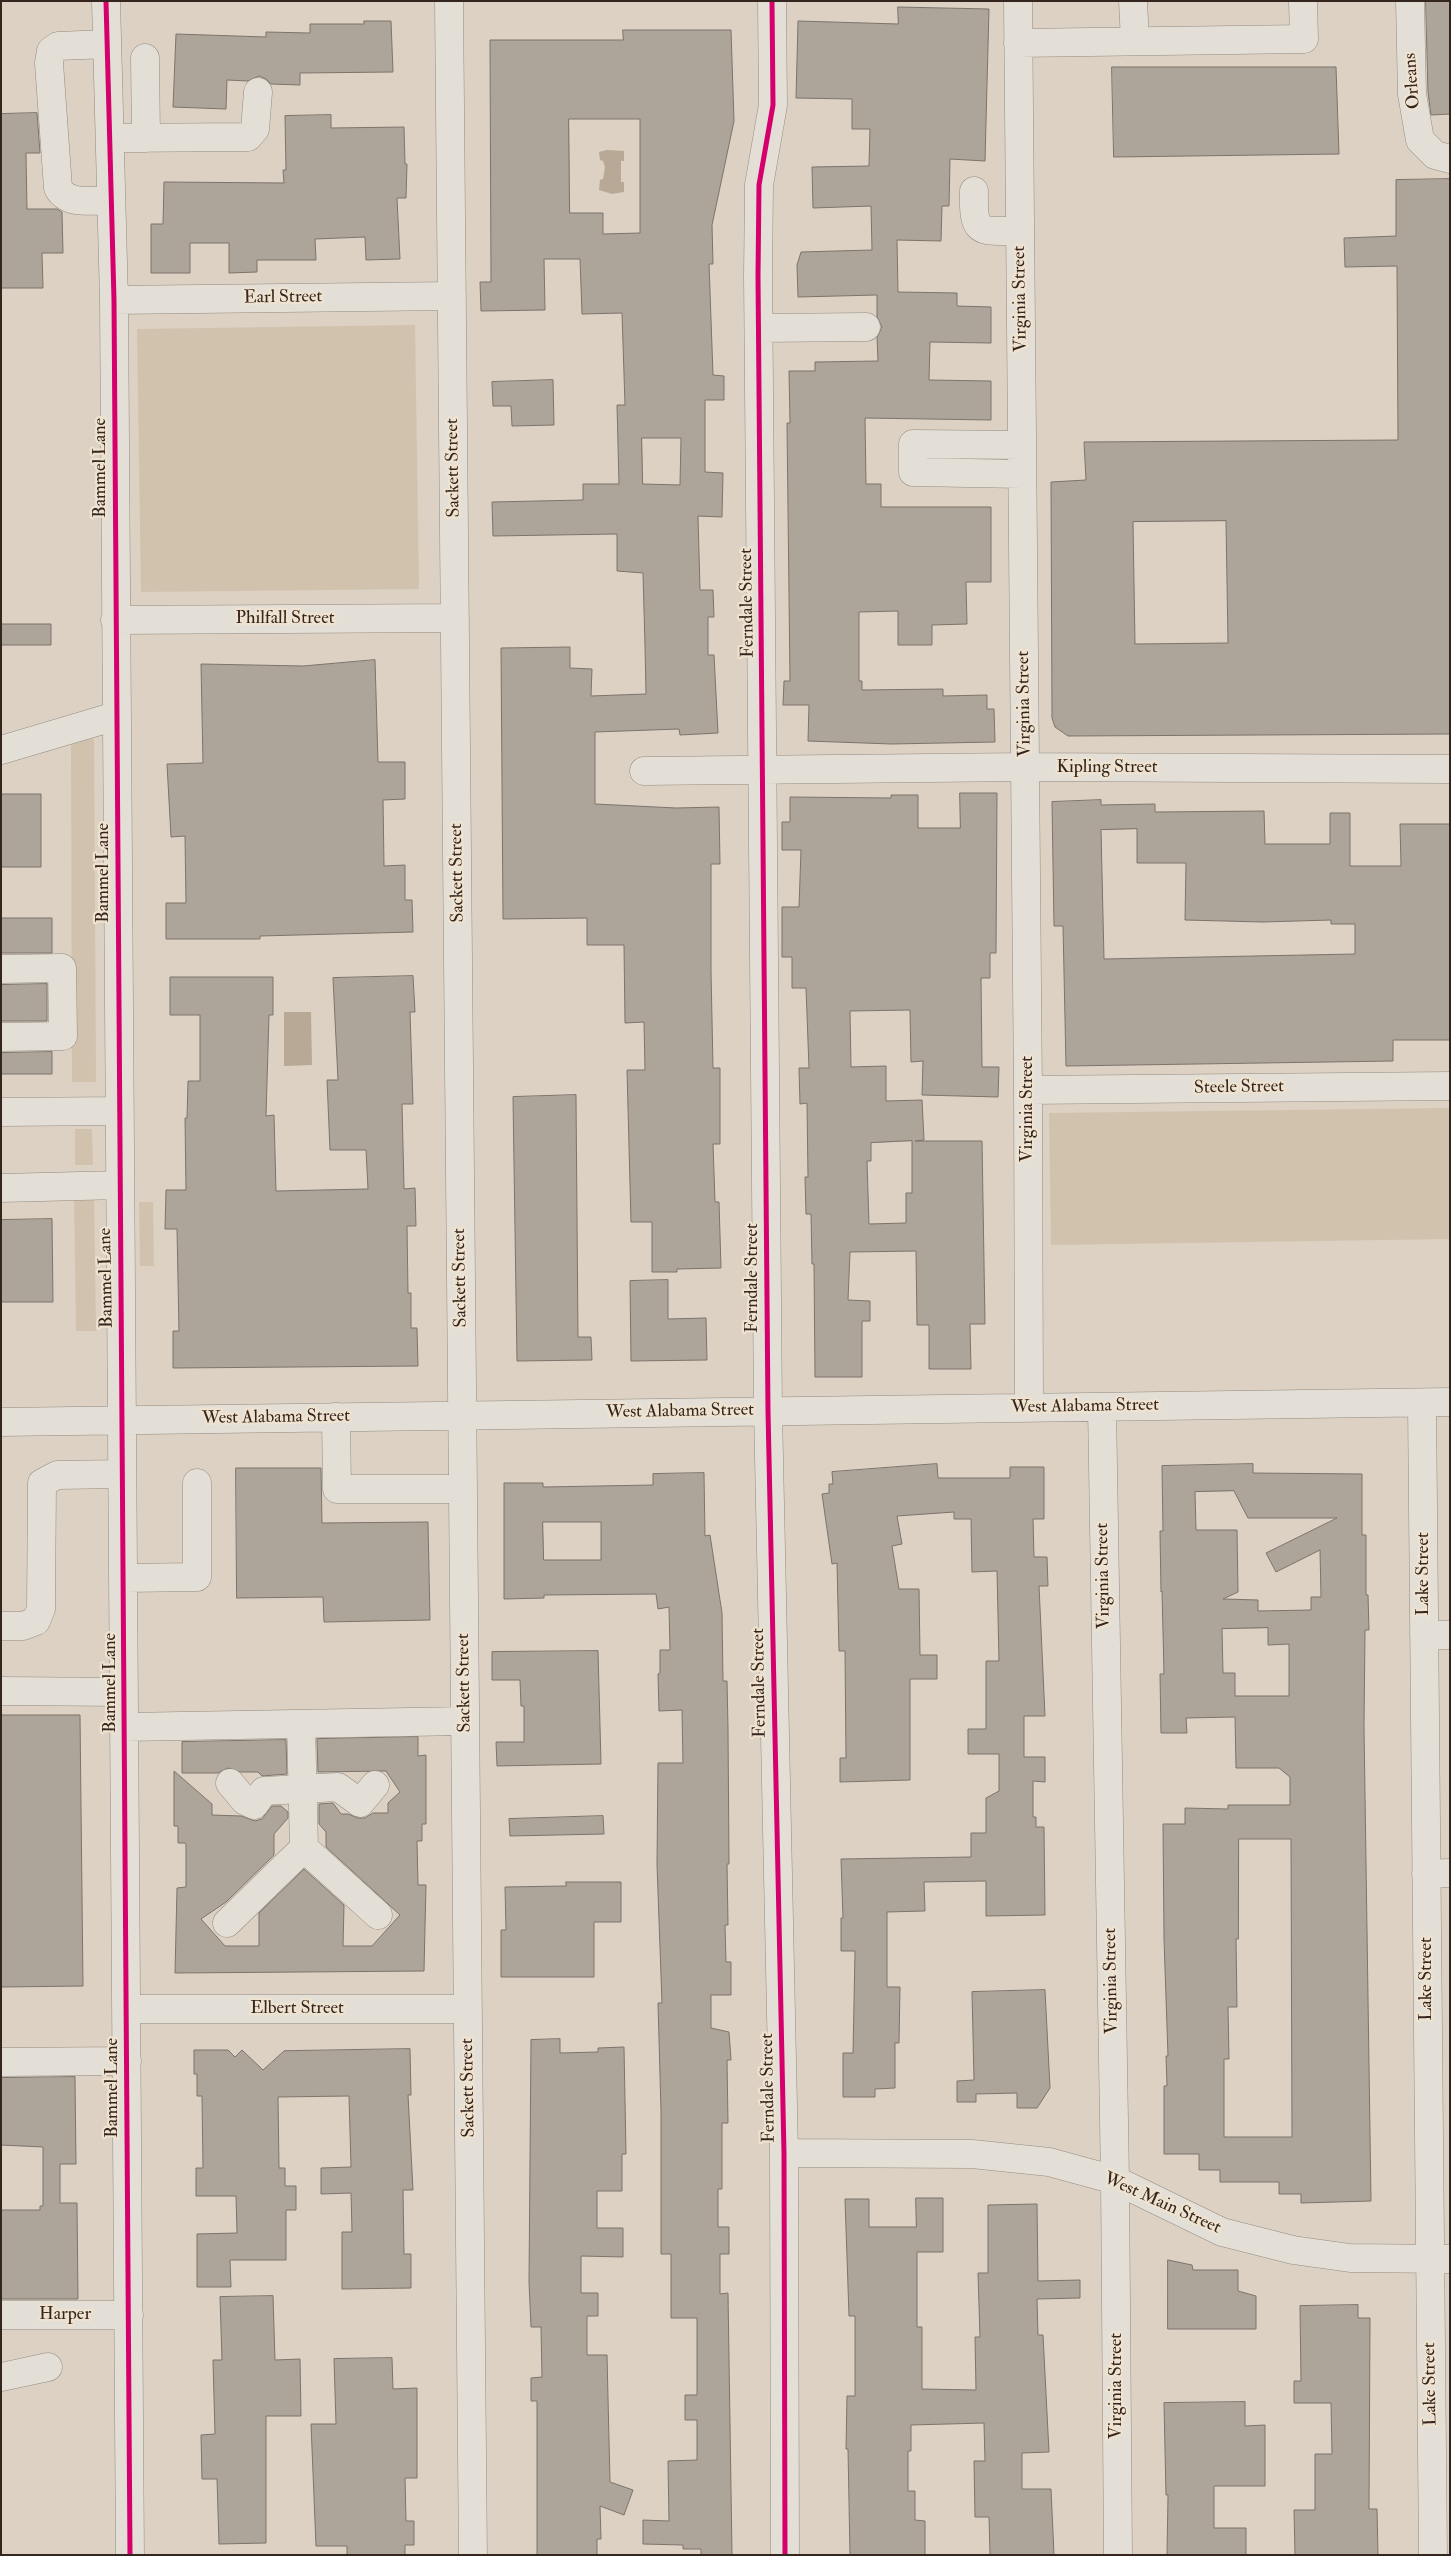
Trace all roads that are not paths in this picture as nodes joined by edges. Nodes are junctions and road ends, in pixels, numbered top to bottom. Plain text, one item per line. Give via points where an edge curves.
1 (106, 1) edge
2 (450, 1) edge
3 (772, 1) edge
4 (1018, 1) edge
5 (1133, 1) edge
6 (1303, 1) edge
7 (1410, 1) edge
8 (1135, 40) junction
9 (1018, 43) junction
10 (107, 44) junction
11 (144, 58) dead end
12 (258, 92) dead end
13 (110, 138) junction
14 (146, 138) junction
15 (1442, 157) edge
16 (974, 191) dead end
17 (111, 200) junction
18 (1020, 231) junction
19 (452, 296) junction
20 (114, 300) junction
21 (866, 326) dead end
22 (759, 328) junction
23 (1022, 445) junction
24 (1022, 474) junction
25 (455, 618) junction
26 (115, 620) junction
27 (116, 716) junction
28 (1, 750) edge
29 (1025, 767) junction
30 (764, 768) junction
31 (1450, 769) edge
32 (644, 771) dead end
33 (1, 969) edge
34 (1, 1037) edge
35 (1450, 1086) edge
36 (1028, 1090) junction
37 (119, 1111) junction
38 (1, 1112) edge
39 (120, 1185) junction
40 (1, 1188) edge
41 (1450, 1402) edge
42 (1422, 1403) junction
43 (1029, 1407) junction
44 (1102, 1407) junction
45 (768, 1411) junction
46 (463, 1416) junction
47 (336, 1417) junction
48 (122, 1420) junction
49 (1, 1422) edge
50 (122, 1474) junction
51 (197, 1483) dead end
52 (463, 1489) junction
53 (124, 1578) junction
54 (1, 1626) edge
55 (1437, 1635) edge
56 (1, 1692) edge
57 (124, 1692) junction
58 (466, 1721) junction
59 (301, 1724) junction
60 (124, 1727) junction
61 (230, 1783) dead end
62 (374, 1785) dead end
63 (302, 1789) junction
64 (304, 1848) junction
65 (1438, 1874) edge
66 (378, 1914) dead end
67 (227, 1923) dead end
68 (1438, 1928) edge
69 (126, 2009) junction
70 (468, 2009) junction
71 (1, 2062) edge
72 (127, 2062) junction
73 (784, 2153) junction
74 (1115, 2180) junction
75 (1440, 2259) edge
76 (129, 2314) junction
77 (1, 2315) edge
78 (48, 2367) dead end
79 (1, 2377) edge
80 (130, 2555) edge
81 (473, 2555) edge
82 (785, 2555) edge
83 (1118, 2555) edge
84 (1432, 2555) edge

1 - 10 street, Bammel Lane
2 - 19 street, Sackett Street
3 - 22 street, Ferndale Street via 774,105 759,186
4 - 9 street, Virginia Street
5 - 8 street
6 - 8 street via 1304,39
7 - 15 street, Orleans via 1412,94 1420,140
8 - 9 street
9 - 18 street, Virginia Street
10 - 13 street, Bammel Lane
10 - 17 street via 58,46 51,51 48,63 58,188 62,196 72,200
11 - 14 street
12 - 14 street via 256,129 248,137
13 - 14 street
13 - 17 street, Bammel Lane
16 - 18 street via 977,226 984,230
17 - 20 street, Bammel Lane
18 - 23 street, Virginia Street
19 - 20 street, Earl Street
19 - 25 street, Sackett Street
20 - 26 street, Bammel Lane
21 - 22 street
22 - 30 street, Ferndale Street
23 - 24 street, Virginia Street
23 - 24 street via 913,444 913,472
24 - 29 street, Virginia Street
25 - 26 street, Philfall Street
25 - 46 street, Sackett Street
26 - 27 street, Bammel Lane
27 - 28 street
27 - 37 street, Bammel Lane
29 - 30 street, Kipling Street
29 - 31 street, Kipling Street
29 - 36 street, Virginia Street
30 - 32 street, Kipling Street
30 - 45 street, Ferndale Street
33 - 34 street via 62,968 63,1036
35 - 36 street, Steele Street
36 - 43 street, Virginia Street
37 - 38 street
37 - 39 street, Bammel Lane
39 - 40 street
39 - 48 street, Bammel Lane
41 - 42 street, West Alabama Street
42 - 44 street, West Alabama Street
42 - 55 street, Lake Street
43 - 44 street, West Alabama Street
43 - 45 street, West Alabama Street
44 - 74 street, Virginia Street
45 - 46 street, West Alabama Street
45 - 73 street, Ferndale Street
46 - 47 street, West Alabama Street
46 - 52 street, Sackett Street
47 - 48 street, West Alabama Street
47 - 52 street via 336,1489
48 - 49 street, West Alabama Street
48 - 50 street, Bammel Lane
50 - 53 street, Bammel Lane
50 - 54 street via 57,1475 42,1483 41,1609 36,1621 23,1626
51 - 53 street via 198,1577
52 - 58 street, Sackett Street
53 - 57 street, Bammel Lane
55 - 65 street, Lake Street
56 - 57 street
57 - 60 street, Bammel Lane
58 - 59 street
58 - 70 street, Sackett Street
59 - 60 street
59 - 63 street
60 - 69 street, Bammel Lane
61 - 63 street via 245,1801 254,1805 264,1791
62 - 63 street via 360,1803 338,1787
63 - 64 street
64 - 66 street
64 - 67 street
65 - 68 street, Lake Street
68 - 75 street, Lake Street
69 - 70 street, Elbert Street
69 - 72 street, Bammel Lane
70 - 81 street, Sackett Street
71 - 72 street
72 - 76 street, Bammel Lane
73 - 74 street, West Main Street via 972,2154 1049,2162
73 - 82 street, Ferndale Street
74 - 75 street, West Main Street via 1231,2234 1293,2250 1350,2258
74 - 83 street, Virginia Street
75 - 84 street, Lake Street
76 - 77 street, Harper
76 - 80 street, Bammel Lane
78 - 79 street

